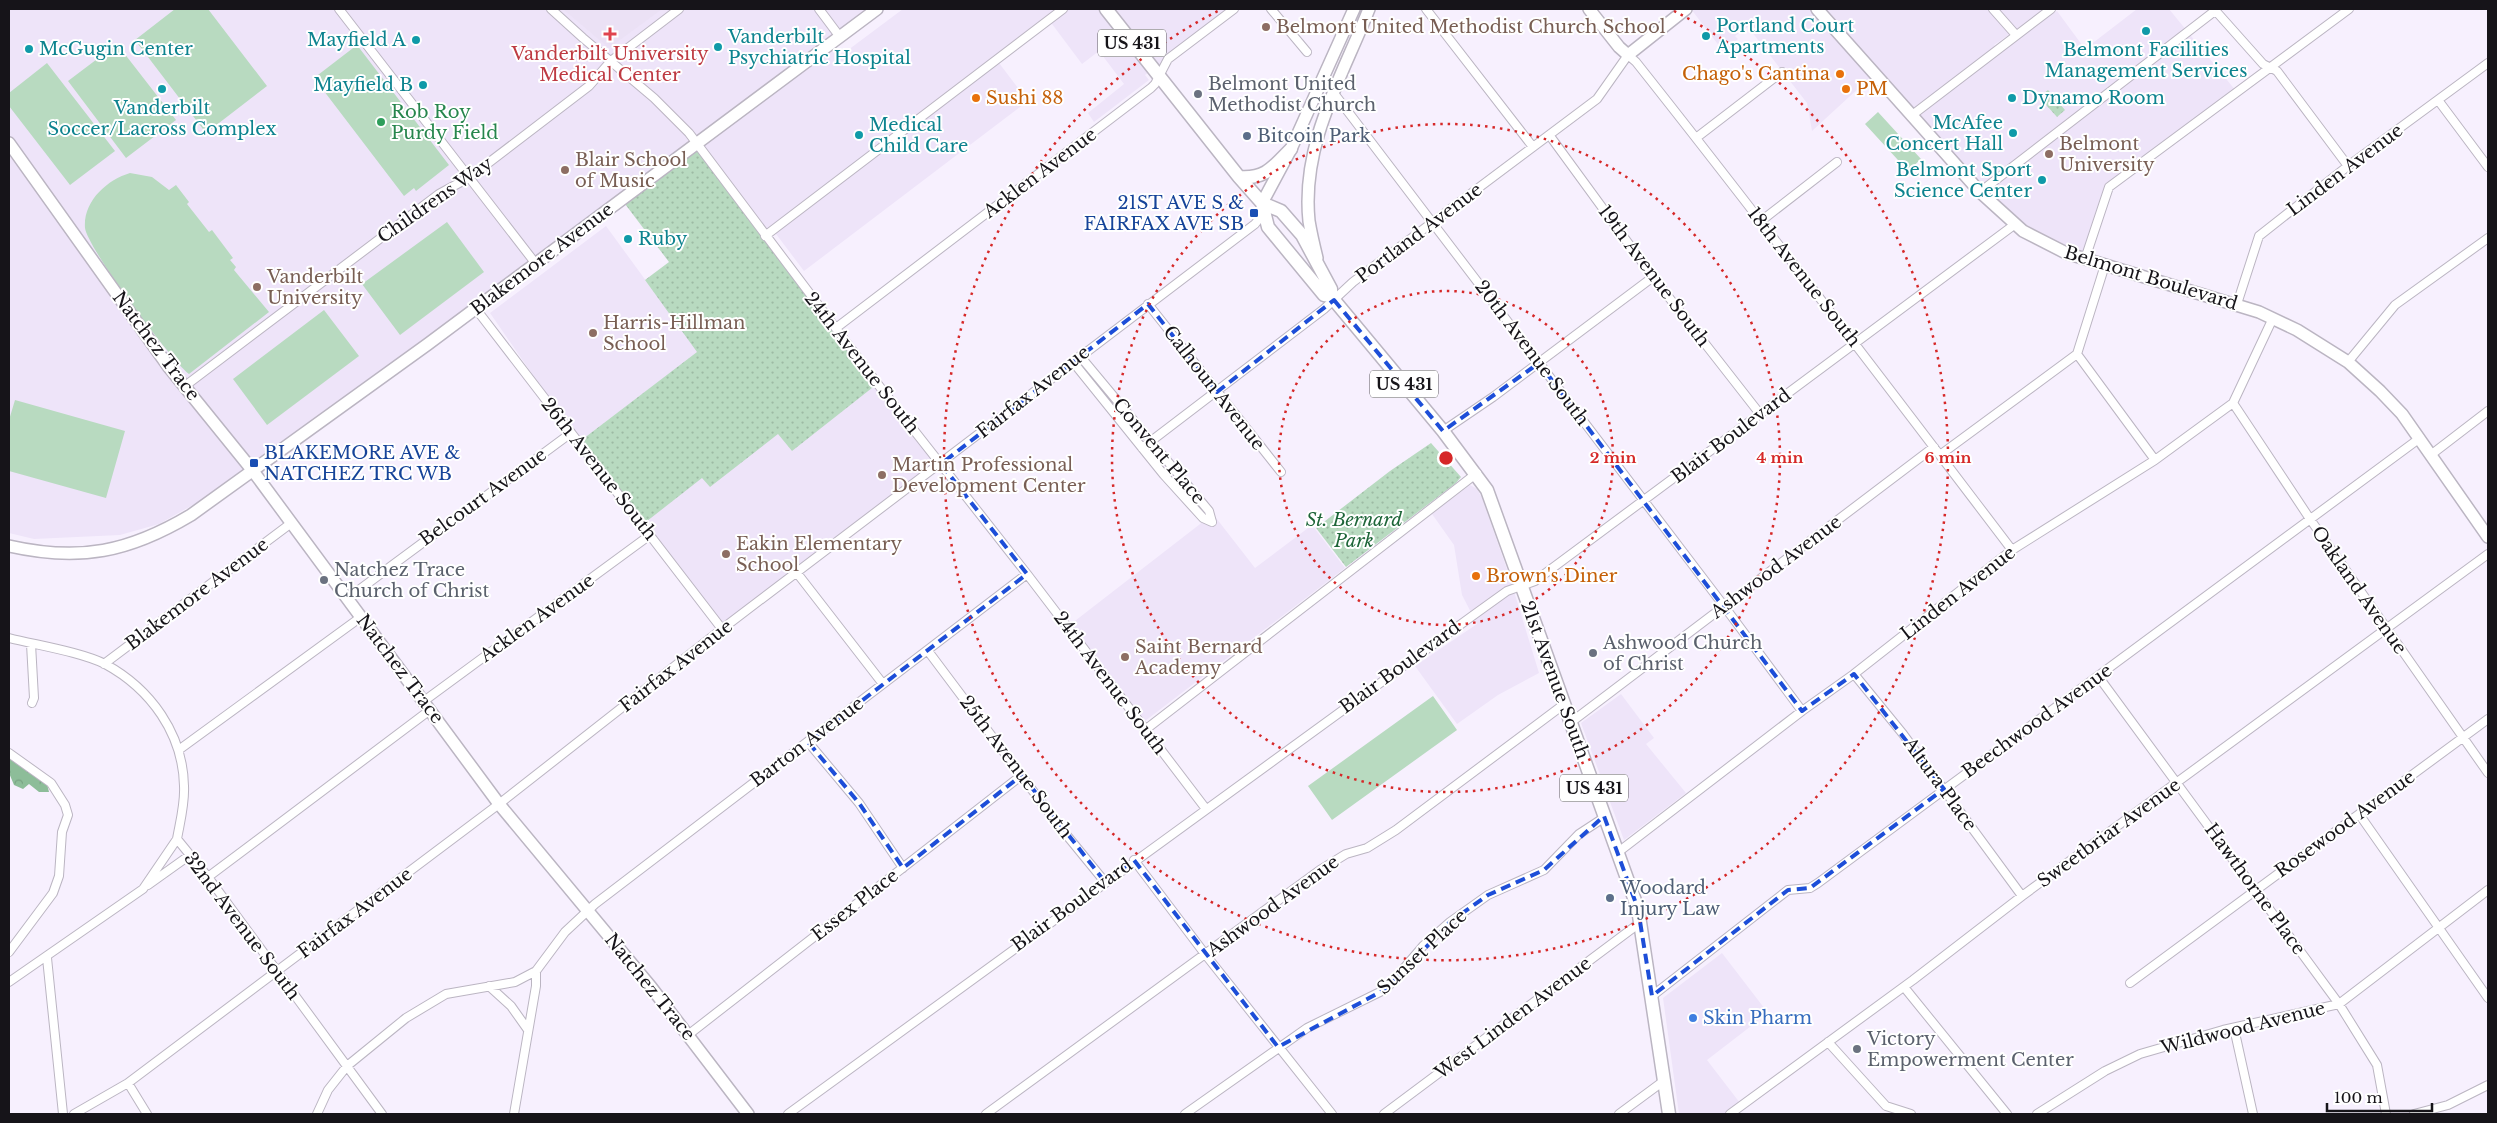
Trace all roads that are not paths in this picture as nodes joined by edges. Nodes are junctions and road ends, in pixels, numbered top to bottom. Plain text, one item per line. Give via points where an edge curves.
1 (340, 9) edge
2 (551, 9) edge
3 (679, 9) edge
4 (819, 9) edge
5 (878, 9) edge
6 (1063, 9) edge
7 (1106, 9) edge
8 (1234, 9) edge
9 (1271, 9) edge
10 (1354, 9) edge
11 (1369, 9) edge
12 (1426, 9) edge
13 (1589, 9) edge
14 (1686, 9) edge
15 (1817, 9) edge
16 (1993, 9) edge
17 (2051, 9) edge
18 (2349, 9) edge
19 (2215, 10) edge
20 (2016, 35) junction
21 (840, 37) junction
22 (1307, 52) dead end
23 (1628, 55) junction
24 (611, 61) junction
25 (2488, 63) edge
26 (2270, 67) junction
27 (1782, 72) dead end
28 (1159, 78) junction
29 (1333, 92) junction
30 (2438, 100) junction
31 (1911, 116) junction
32 (1550, 136) junction
33 (1696, 138) junction
34 (9, 143) edge
35 (697, 144) junction
36 (1533, 147) junction
37 (1291, 149) junction
38 (1837, 162) dead end
39 (2348, 166) junction
40 (2488, 167) edge
41 (470, 177) junction
42 (1239, 177) junction
43 (1980, 192) junction
44 (1262, 203) junction
45 (1761, 221) junction
46 (1432, 223) junction
47 (2014, 225) junction
48 (765, 236) junction
49 (2488, 238) edge
50 (1317, 260) junction
51 (2085, 260) junction
52 (536, 264) junction
53 (2104, 265) junction
54 (1653, 277) junction
55 (1332, 298) junction
56 (1148, 304) junction
57 (2237, 304) junction
58 (476, 309) junction
59 (2273, 318) junction
60 (836, 328) junction
61 (1856, 343) junction
62 (2077, 354) junction
63 (1080, 356) junction
64 (1073, 362) junction
65 (2348, 362) junction
66 (1540, 363) junction
67 (185, 386) junction
68 (1217, 392) junction
69 (2233, 403) junction
70 (2488, 411) edge
71 (1760, 414) junction
72 (1443, 431) junction
73 (571, 433) junction
74 (2420, 438) junction
75 (1150, 442) junction
76 (1934, 447) junction
77 (1142, 448) junction
78 (2432, 454) junction
79 (1940, 455) junction
80 (2155, 460) junction
81 (941, 464) junction
82 (253, 471) junction
83 (1281, 472) dead end
84 (1477, 473) junction
85 (1644, 501) junction
86 (2310, 519) junction
87 (290, 524) junction
88 (650, 535) junction
89 (2488, 537) edge
90 (9, 546) edge
91 (2012, 550) junction
92 (2488, 554) edge
93 (797, 573) junction
94 (1027, 574) junction
95 (1522, 585) junction
96 (348, 598) junction
97 (1724, 606) junction
98 (362, 617) junction
99 (722, 629) junction
100 (2386, 629) junction
101 (9, 638) edge
102 (31, 644) junction
103 (928, 651) junction
104 (104, 664) junction
105 (1854, 674) junction
106 (2098, 676) junction
107 (883, 684) junction
108 (32, 703) dead end
109 (1563, 705) junction
110 (427, 706) junction
111 (1802, 711) junction
112 (2488, 719) edge
113 (1570, 722) junction
114 (1145, 730) junction
115 (2463, 738) junction
116 (808, 742) junction
117 (180, 749) junction
118 (9, 753) edge
119 (2488, 774) edge
120 (1022, 775) junction
121 (2177, 784) junction
122 (1944, 789) junction
123 (499, 804) junction
124 (1206, 809) junction
125 (2359, 814) junction
126 (1604, 817) junction
127 (177, 839) junction
128 (1617, 852) junction
129 (190, 855) junction
130 (1134, 860) junction
131 (903, 868) junction
132 (208, 877) junction
133 (1105, 882) junction
134 (2256, 889) junction
135 (143, 890) junction
136 (2488, 890) edge
137 (2022, 896) junction
138 (588, 910) junction
139 (1641, 922) junction
140 (2439, 927) junction
141 (9, 952) edge
142 (1205, 954) junction
143 (47, 958) junction
144 (277, 972) junction
145 (536, 972) junction
146 (9, 982) edge
147 (2130, 983) dead end
148 (489, 986) junction
149 (1904, 987) junction
150 (1652, 996) junction
151 (2488, 998) edge
152 (2339, 1004) junction
153 (2234, 1028) junction
154 (528, 1030) junction
155 (688, 1035) junction
156 (1828, 1042) junction
157 (1278, 1047) junction
158 (347, 1066) junction
159 (1665, 1080) junction
160 (128, 1083) junction
161 (2488, 1084) edge
162 (63, 1114) edge
163 (74, 1114) edge
164 (147, 1114) edge
165 (317, 1114) edge
166 (382, 1114) edge
167 (514, 1114) edge
168 (748, 1114) edge
169 (788, 1114) edge
170 (986, 1114) edge
171 (1185, 1114) edge
172 (1332, 1114) edge
173 (1384, 1114) edge
174 (1619, 1114) edge
175 (1669, 1114) edge
176 (1730, 1114) edge
177 (1911, 1114) edge
178 (2007, 1114) edge
179 (2037, 1114) edge
180 (2253, 1114) edge
181 (2386, 1114) edge
182 (2414, 1114) edge

1 - 41 street
2 - 24 street, 24th Avenue South
3 - 24 street, Childrens Way
4 - 21 street
5 - 21 main road, Blakemore Avenue
6 - 48 street
7 - 28 main road, 21st Avenue South / US 431
8 - 28 street, Acklen Avenue via 1168,59
9 - 22 street
10 - 37 main road
11 - 29 main road
12 - 36 street
13 - 23 main road, 18th Avenue South
14 - 23 main road, Portland Avenue
15 - 31 main road, Belmont Boulevard
16 - 20 street
17 - 20 street
18 - 26 street
19 - 26 street via 2263,64
19 - 43 street
20 - 31 street
21 - 35 main road, Blakemore Avenue
23 - 32 street, Portland Avenue via 1597,99
23 - 33 street, 18th Avenue South
24 - 35 street, 24th Avenue South via 654,98
24 - 41 street, Childrens Way via 589,86
25 - 30 street, Linden Avenue
26 - 39 street via 2277,70
26 - 51 street via 2109,188
27 - 33 street
28 - 42 main road, 21st Avenue South / US 431
28 - 60 street, Acklen Avenue via 1151,88
29 - 46 street, 20th Avenue South
29 - 50 main road via 1319,133 1310,180 1309,221
30 - 39 street, Linden Avenue
30 - 40 street
31 - 43 main road, Belmont Boulevard
32 - 36 street, Portland Avenue
32 - 54 street, 19th Avenue South
33 - 45 street, 18th Avenue South
34 - 67 main road, Natchez Trace
35 - 48 street, 24th Avenue South
35 - 52 main road, Blakemore Avenue
36 - 46 street, Portland Avenue
37 - 42 main road via 1265,173 1250,178
37 - 44 main road
38 - 45 street
39 - 57 street, Linden Avenue via 2259,236
41 - 52 street
41 - 67 street, Childrens Way via 439,194
42 - 44 main road, 21st Avenue South / US 431
43 - 47 main road, Belmont Boulevard
44 - 50 main road, 21st Avenue South / US 431 via 1281,211 1302,235
44 - 55 main road, 21st Avenue South / US 431 via 1268,226 1324,295
44 - 56 street, Fairfax Avenue via 1262,215 1255,224
45 - 61 street, 18th Avenue South
46 - 55 street, Portland Avenue
46 - 66 street, 20th Avenue South
47 - 51 main road, Belmont Boulevard via 2042,243
47 - 61 street, Blair Boulevard
48 - 60 street, 24th Avenue South
49 - 65 street via 2395,305
50 - 55 main road, 21st Avenue South / US 431 via 1331,288
51 - 53 main road, Belmont Boulevard
52 - 58 main road, Blakemore Avenue
53 - 57 main road, Belmont Boulevard
53 - 62 street
54 - 66 street
54 - 71 street, 19th Avenue South
55 - 68 street, Portland Avenue
55 - 72 main road, 21st Avenue South / US 431
56 - 63 street, Fairfax Avenue
56 - 68 street, Calhoun Avenue
57 - 59 main road, Belmont Boulevard
58 - 73 street, 26th Avenue South
58 - 82 main road, Blakemore Avenue
59 - 65 main road, Belmont Boulevard
59 - 69 street, Linden Avenue
60 - 81 street, 24th Avenue South
61 - 71 street, Blair Boulevard
61 - 76 street, 18th Avenue South
62 - 79 street
62 - 80 street
63 - 64 street, Fairfax Avenue
63 - 75 street, Convent Place
64 - 77 street, Convent Place
64 - 81 street, Fairfax Avenue
65 - 74 main road, Belmont Boulevard via 2380,391
66 - 72 street
66 - 85 street, 20th Avenue South
67 - 82 main road, Natchez Trace
68 - 75 street, Portland Avenue
68 - 83 street, Calhoun Avenue
69 - 80 street, Linden Avenue
69 - 86 street, Oakland Avenue
70 - 78 street
71 - 85 street, Blair Boulevard
72 - 84 main road, 21st Avenue South / US 431
73 - 88 street, 26th Avenue South
73 - 96 street, Belcourt Avenue
74 - 78 main road, Belmont Boulevard
74 - 86 street, Beechwood Avenue
75 - 77 street, Portland Avenue
75 - 77 street, Convent Place via 1209,511 1212,522 1203,518
76 - 79 street, 18th Avenue South
76 - 97 street, Ashwood Avenue
78 - 89 main road, Belmont Boulevard
79 - 91 street, 18th Avenue South
80 - 91 street, Linden Avenue
81 - 93 street, Fairfax Avenue
81 - 94 street, 24th Avenue South
82 - 87 main road, Natchez Trace
82 - 90 main road, Blakemore Avenue via 191,515 134,544 85,554 59,554
84 - 95 main road, 21st Avenue South / US 431 via 1497,514
84 - 114 street
85 - 95 street, Blair Boulevard via 1535,580
85 - 97 street, 20th Avenue South
86 - 100 street, Oakland Avenue
86 - 106 street, Beechwood Avenue
87 - 96 main road, Natchez Trace
87 - 104 street, Blakemore Avenue
88 - 99 street, 26th Avenue South
88 - 110 street, Acklen Avenue
91 - 105 street, Linden Avenue
92 - 100 street, Sweetbriar Avenue
93 - 99 street, Fairfax Avenue
93 - 107 street
94 - 103 street, Barton Avenue
94 - 114 street, 24th Avenue South
95 - 109 main road, 21st Avenue South / US 431
95 - 124 street, Blair Boulevard via 1483,608
96 - 98 main road, Natchez Trace
97 - 111 street, 20th Avenue South
97 - 113 street, Ashwood Avenue
98 - 110 main road, Natchez Trace
98 - 117 street
99 - 123 street, Fairfax Avenue
100 - 115 street, Oakland Avenue
100 - 121 street, Sweetbriar Avenue
101 - 102 street, 32nd Avenue South
102 - 104 street, 32nd Avenue South
102 - 108 street
103 - 107 street, Barton Avenue
103 - 120 street, 25th Avenue South
104 - 117 street, 32nd Avenue South via 143,691 165,720
105 - 111 street, Linden Avenue
105 - 122 street, Altura Place
106 - 121 street, Hawthorne Place
106 - 122 street, Beechwood Avenue
107 - 116 street, Barton Avenue
109 - 113 main road, 21st Avenue South / US 431
109 - 142 street, Ashwood Avenue via 1396,830 1367,848 1346,854
110 - 123 main road, Natchez Trace
110 - 132 street, Acklen Avenue
111 - 128 street, Linden Avenue
112 - 115 street, Rosewood Avenue
113 - 126 main road, 21st Avenue South / US 431
114 - 124 street, 24th Avenue South
115 - 119 street, Oakland Avenue
115 - 125 street, Rosewood Avenue
116 - 131 street via 859,804
116 - 138 street, Barton Avenue
117 - 127 street, 32nd Avenue South via 185,788
118 - 141 street via 51,783 68,815 62,832 59,876 53,894
120 - 131 street, Essex Place
120 - 133 street, 25th Avenue South
121 - 134 street, Hawthorne Place
121 - 137 street, Sweetbriar Avenue
122 - 137 street, Altura Place
122 - 150 street, Beechwood Avenue via 1810,888 1788,890
123 - 138 main road, Natchez Trace
123 - 144 street, Fairfax Avenue
124 - 130 street, Blair Boulevard
125 - 134 street, Rosewood Avenue
125 - 140 street
126 - 128 main road, 21st Avenue South / US 431
126 - 157 street, Sunset Place via 1579,834 1544,870 1494,892 1450,922 1423,946 1386,989 1307,1028
127 - 129 street, 32nd Avenue South
127 - 135 street
128 - 139 main road, 21st Avenue South / US 431
129 - 132 street, 32nd Avenue South
129 - 135 street
130 - 133 street, Blair Boulevard
130 - 142 street
131 - 155 street, Essex Place
132 - 144 street, 32nd Avenue South
133 - 169 street, Blair Boulevard
134 - 147 street, Rosewood Avenue
134 - 152 street, Hawthorne Place
135 - 143 street
136 - 140 street, Wildwood Avenue
137 - 149 street, Sweetbriar Avenue
138 - 145 street, Barton Avenue via 565,932
138 - 155 main road, Natchez Trace
139 - 150 main road, 21st Avenue South / US 431
139 - 173 street, West Linden Avenue
140 - 151 street
140 - 152 street, Wildwood Avenue
142 - 157 street
142 - 170 street, Ashwood Avenue
143 - 146 street
143 - 162 street
144 - 158 street, 32nd Avenue South
144 - 160 street, Fairfax Avenue
145 - 148 street via 515,982
145 - 154 street
148 - 154 street via 511,1006
148 - 158 street via 446,994 406,1018
149 - 156 street, Sweetbriar Avenue
149 - 178 street
150 - 159 main road, 21st Avenue South / US 431
152 - 153 street, Wildwood Avenue
152 - 181 street, Hawthorne Place via 2377,1065
153 - 179 street, Wildwood Avenue via 2140,1054 2105,1070
153 - 180 street
154 - 167 street
155 - 168 main road, Natchez Trace
156 - 176 street, Sweetbriar Avenue
156 - 177 street via 1886,1106
157 - 171 street, Sunset Place
157 - 172 street
158 - 165 street via 328,1090
158 - 166 street, 32nd Avenue South
159 - 174 street
159 - 175 main road, 21st Avenue South / US 431
160 - 163 street, Fairfax Avenue
160 - 164 street
161 - 182 street via 2448,1105

